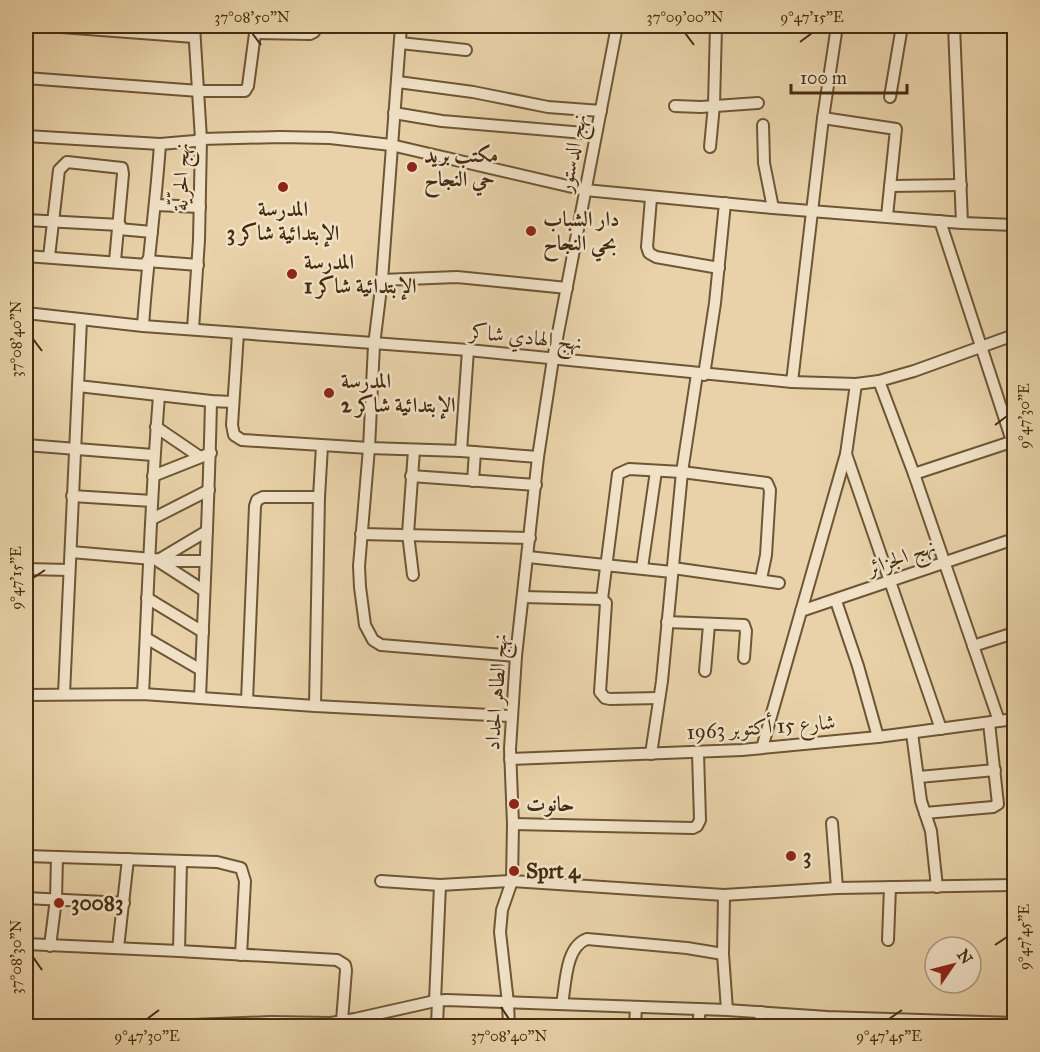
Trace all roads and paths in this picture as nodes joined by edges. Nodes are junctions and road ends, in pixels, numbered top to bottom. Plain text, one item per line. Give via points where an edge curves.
1 (48, 26) edge
2 (194, 26) edge
3 (317, 26) edge
4 (401, 26) edge
5 (617, 26) edge
6 (716, 26) edge
7 (837, 26) edge
8 (902, 26) edge
9 (954, 26) edge
10 (256, 29) edge
11 (194, 37) junction
12 (400, 43) junction
13 (466, 50) dead end
14 (26, 78) edge
15 (1014, 79) edge
16 (398, 82) junction
17 (1014, 86) edge
18 (199, 91) junction
19 (890, 97) dead end
20 (758, 103) dead end
21 (714, 105) junction
22 (675, 106) dead end
23 (601, 111) junction
24 (394, 113) junction
25 (823, 118) junction
26 (763, 125) dead end
27 (596, 134) junction
28 (26, 136) edge
29 (201, 139) junction
30 (160, 144) junction
31 (391, 145) junction
32 (710, 147) dead end
33 (961, 185) junction
34 (890, 186) junction
35 (585, 190) junction
36 (651, 198) junction
37 (725, 203) junction
38 (156, 205) junction
39 (200, 207) junction
40 (773, 208) junction
41 (812, 211) junction
42 (887, 216) junction
43 (26, 220) edge
44 (940, 221) junction
45 (52, 223) junction
46 (962, 223) junction
47 (1014, 225) edge
48 (119, 227) junction
49 (152, 231) junction
50 (26, 256) edge
51 (49, 256) junction
52 (115, 261) junction
53 (147, 263) junction
54 (198, 265) junction
55 (719, 268) junction
56 (382, 280) junction
57 (567, 288) junction
58 (26, 313) edge
59 (81, 320) junction
60 (143, 326) junction
61 (193, 329) junction
62 (238, 333) junction
63 (1014, 335) edge
64 (374, 345) junction
65 (981, 348) junction
66 (468, 350) junction
67 (553, 359) junction
68 (700, 374) junction
69 (879, 381) junction
70 (792, 382) junction
71 (856, 384) junction
72 (78, 386) junction
73 (159, 396) junction
74 (211, 401) junction
75 (233, 402) junction
76 (156, 427) junction
77 (232, 430) junction
78 (210, 432) junction
79 (1014, 443) edge
80 (26, 445) edge
81 (322, 446) junction
82 (369, 448) junction
83 (74, 449) junction
84 (414, 450) junction
85 (461, 451) junction
86 (475, 452) junction
87 (846, 454) junction
88 (153, 455) junction
89 (205, 455) junction
90 (538, 457) junction
91 (656, 471) junction
92 (682, 472) junction
93 (914, 474) junction
94 (153, 476) junction
95 (411, 476) junction
96 (473, 481) junction
97 (536, 485) junction
98 (209, 490) junction
99 (72, 496) junction
100 (319, 496) junction
101 (152, 501) junction
102 (152, 519) junction
103 (207, 531) junction
104 (361, 534) junction
105 (408, 534) junction
106 (530, 538) junction
107 (1014, 539) edge
108 (71, 552) junction
109 (528, 557) junction
110 (155, 559) junction
111 (205, 561) junction
112 (945, 561) junction
113 (607, 566) junction
114 (642, 568) junction
115 (26, 569) edge
116 (69, 570) junction
117 (672, 570) junction
118 (413, 575) dead end
119 (761, 579) junction
120 (779, 583) dead end
121 (890, 583) junction
122 (203, 590) junction
123 (524, 597) junction
124 (147, 598) junction
125 (602, 599) junction
126 (836, 601) junction
127 (801, 611) junction
128 (667, 622) junction
129 (709, 625) junction
130 (202, 632) junction
131 (1014, 633) edge
132 (146, 638) junction
133 (973, 646) junction
134 (516, 656) junction
135 (744, 658) dead end
136 (201, 670) junction
137 (705, 671) dead end
138 (64, 694) junction
139 (143, 694) junction
140 (26, 695) edge
141 (200, 698) junction
142 (659, 698) junction
143 (247, 702) junction
144 (315, 706) junction
145 (512, 716) junction
146 (1014, 720) edge
147 (994, 722) junction
148 (941, 729) junction
149 (912, 733) junction
150 (878, 737) junction
151 (762, 748) junction
152 (698, 753) junction
153 (651, 754) junction
154 (510, 759) junction
155 (995, 770) junction
156 (918, 777) junction
157 (925, 813) junction
158 (832, 823) dead end
159 (513, 824) junction
160 (26, 856) edge
161 (57, 857) junction
162 (128, 859) junction
163 (182, 861) junction
164 (381, 881) dead end
165 (512, 881) junction
166 (440, 885) junction
167 (1014, 885) edge
168 (890, 887) junction
169 (937, 887) junction
170 (837, 888) junction
171 (724, 896) junction
172 (26, 898) edge
173 (56, 899) junction
174 (124, 903) junction
175 (888, 940) dead end
176 (26, 945) edge
177 (50, 946) junction
178 (118, 948) junction
179 (179, 951) junction
180 (723, 954) junction
181 (241, 955) junction
182 (437, 1000) junction
183 (508, 1003) junction
184 (562, 1004) junction
185 (636, 1007) junction
186 (700, 1009) junction
187 (727, 1010) junction
188 (761, 1012) junction
189 (342, 1022) junction
190 (826, 1022) edge
191 (1014, 1023) edge
192 (251, 1025) edge
193 (309, 1025) edge
194 (166, 1026) edge
195 (438, 1026) edge
196 (509, 1026) edge
197 (635, 1026) edge
198 (698, 1026) edge
199 (760, 1026) edge

1 - 11 street
2 - 11 street, نهج الحرّيّة
3 - 10 street via 310,34
4 - 12 street
5 - 23 street, نهج الدستور
6 - 21 street
7 - 25 street
8 - 19 street
9 - 33 street
10 - 18 street via 247,89
11 - 18 street, نهج الحرّيّة
12 - 13 street
12 - 16 street
14 - 18 street
15 - 17 street
16 - 23 street via 548,107
16 - 24 street
18 - 29 street, نهج الحرّيّة
20 - 21 street
21 - 22 street
21 - 32 street
23 - 27 street, نهج الدستور
24 - 27 street
24 - 31 street
25 - 34 street via 896,129
25 - 41 street
26 - 40 street via 764,163
27 - 35 street, نهج الدستور
28 - 30 street
29 - 30 street
29 - 31 street via 330,138
29 - 39 street, نهج الحرّيّة
30 - 38 street
31 - 35 street
31 - 56 street
33 - 34 street
33 - 46 street
34 - 42 street
35 - 36 street
35 - 57 street, نهج الدستور
36 - 37 street
36 - 55 street via 647,247 650,253
37 - 40 street
37 - 55 street
38 - 39 street
38 - 49 street
39 - 54 street, نهج الحرّيّة
40 - 41 street
41 - 42 street
41 - 70 street
42 - 44 street
43 - 45 street
44 - 46 street
44 - 65 street
45 - 48 street
45 - 48 street via 58,170 67,162 122,168
45 - 51 street
46 - 47 street
48 - 49 street
48 - 52 street
49 - 53 street
50 - 51 street
51 - 52 street
52 - 53 street
53 - 54 street
53 - 60 street
54 - 61 street, نهج الحرّيّة
55 - 68 street
56 - 57 street via 457,277
56 - 64 street
57 - 67 street, نهج الدستور
58 - 59 street, نهج الهادي شاكر
59 - 60 street, نهج الهادي شاكر
59 - 72 street
60 - 61 street, نهج الهادي شاكر
61 - 62 street, نهج الهادي شاكر
62 - 64 street, نهج الهادي شاكر
62 - 75 street
63 - 65 street, نهج الهادي شاكر
64 - 66 street, نهج الهادي شاكر
64 - 82 street
65 - 69 street, نهج الهادي شاكر
65 - 79 street
66 - 67 street, نهج الهادي شاكر
66 - 85 street
67 - 68 street, نهج الهادي شاكر
67 - 90 street, نهج الطاهر الحداد
68 - 70 street, نهج الهادي شاكر
68 - 92 street
69 - 71 street, نهج الهادي شاكر
69 - 93 street
70 - 71 street, نهج الهادي شاكر
71 - 87 street
72 - 73 street
72 - 83 street
73 - 74 street
73 - 76 street
74 - 75 street
74 - 78 street
75 - 77 street
76 - 88 street
76 - 89 street
77 - 78 street
77 - 81 street via 237,438 247,441
78 - 89 street
79 - 93 street
80 - 83 street
81 - 82 street
81 - 100 street
82 - 84 street
82 - 104 street
83 - 88 street
83 - 99 street
84 - 85 street
84 - 95 street
85 - 86 street
86 - 90 street
86 - 96 street
87 - 121 street
87 - 127 street
88 - 94 street
89 - 94 street
89 - 98 street
90 - 97 street, نهج الطاهر الحداد
91 - 92 street
91 - 113 street via 628,469 618,474
91 - 114 street
92 - 117 street
92 - 119 street via 769,485
93 - 112 street
94 - 101 street
95 - 96 street
95 - 105 street
96 - 97 street
97 - 106 street, نهج الطاهر الحداد
98 - 102 street
98 - 103 street
99 - 101 street
99 - 108 street
100 - 143 street via 263,496 257,500
100 - 144 street
101 - 102 street
102 - 110 street
103 - 110 street
103 - 111 street
104 - 105 street
104 - 134 street via 362,611 374,640 381,645
105 - 106 street
105 - 118 street
106 - 109 street, نهج الطاهر الحداد
107 - 112 street, نهج الجزائر
108 - 110 street
108 - 116 street
109 - 113 street
109 - 123 street, نهج الطاهر الحداد
110 - 111 street
110 - 122 street
110 - 124 street
111 - 122 street
112 - 121 street, نهج الجزائر
112 - 133 street
113 - 114 street
113 - 125 street
114 - 117 street
115 - 116 street
116 - 138 street
117 - 119 street
117 - 128 street
119 - 120 street
121 - 126 street, نهج الجزائر
121 - 148 street
122 - 130 street
123 - 125 street
123 - 134 street, نهج الطاهر الحداد
124 - 130 street
124 - 132 street
125 - 142 street via 606,600 602,695 610,699
126 - 127 street, نهج الجزائر
126 - 150 street
127 - 151 street
128 - 129 street
128 - 142 street
129 - 135 street via 745,626
129 - 137 street
130 - 136 street
131 - 133 street
132 - 136 street
132 - 139 street
133 - 147 street
134 - 145 street, نهج الطاهر الحداد
136 - 141 street
138 - 139 street
138 - 140 street
139 - 141 street
141 - 143 street
142 - 153 street
143 - 144 street
144 - 145 street
145 - 154 street, نهج الطاهر الحداد
146 - 147 street, شارع 15 أكتوبر 1963
147 - 148 street, شارع 15 أكتوبر 1963
147 - 155 street
148 - 149 street, شارع 15 أكتوبر 1963
149 - 150 street, شارع 15 أكتوبر 1963
149 - 156 street
150 - 151 street, شارع 15 أكتوبر 1963
151 - 152 street, شارع 15 أكتوبر 1963
152 - 153 street, شارع 15 أكتوبر 1963
152 - 159 street via 700,820 693,828
153 - 154 street, شارع 15 أكتوبر 1963
154 - 159 street, نهج الطاهر الحداد
155 - 156 street
155 - 157 street via 999,798 995,806
156 - 157 street
157 - 169 street via 931,831
158 - 170 street
159 - 165 street, نهج الطاهر الحداد
160 - 161 street
161 - 162 street
161 - 173 street
162 - 163 street
162 - 174 street
163 - 179 street
163 - 181 street via 233,864 244,872
164 - 166 street
165 - 166 street
165 - 171 street
165 - 183 street, نهج الطاهر الحداد via 500,921
166 - 182 street
167 - 169 street
168 - 169 street
168 - 170 street
168 - 175 street
170 - 171 street
171 - 180 street
172 - 173 street
173 - 174 street
173 - 177 street
174 - 178 street
176 - 177 street
177 - 178 street
178 - 179 street
179 - 181 street
180 - 184 street via 580,941 573,950
180 - 187 street
181 - 189 street via 342,962 346,970
182 - 183 street
182 - 189 street
182 - 195 street
183 - 184 street
183 - 196 street, نهج الطاهر الحداد
184 - 185 street
185 - 186 street
185 - 197 street
186 - 187 street
186 - 198 street
187 - 188 street
188 - 190 street
188 - 199 street
189 - 193 street
190 - 191 street
192 - 193 street
192 - 194 street

